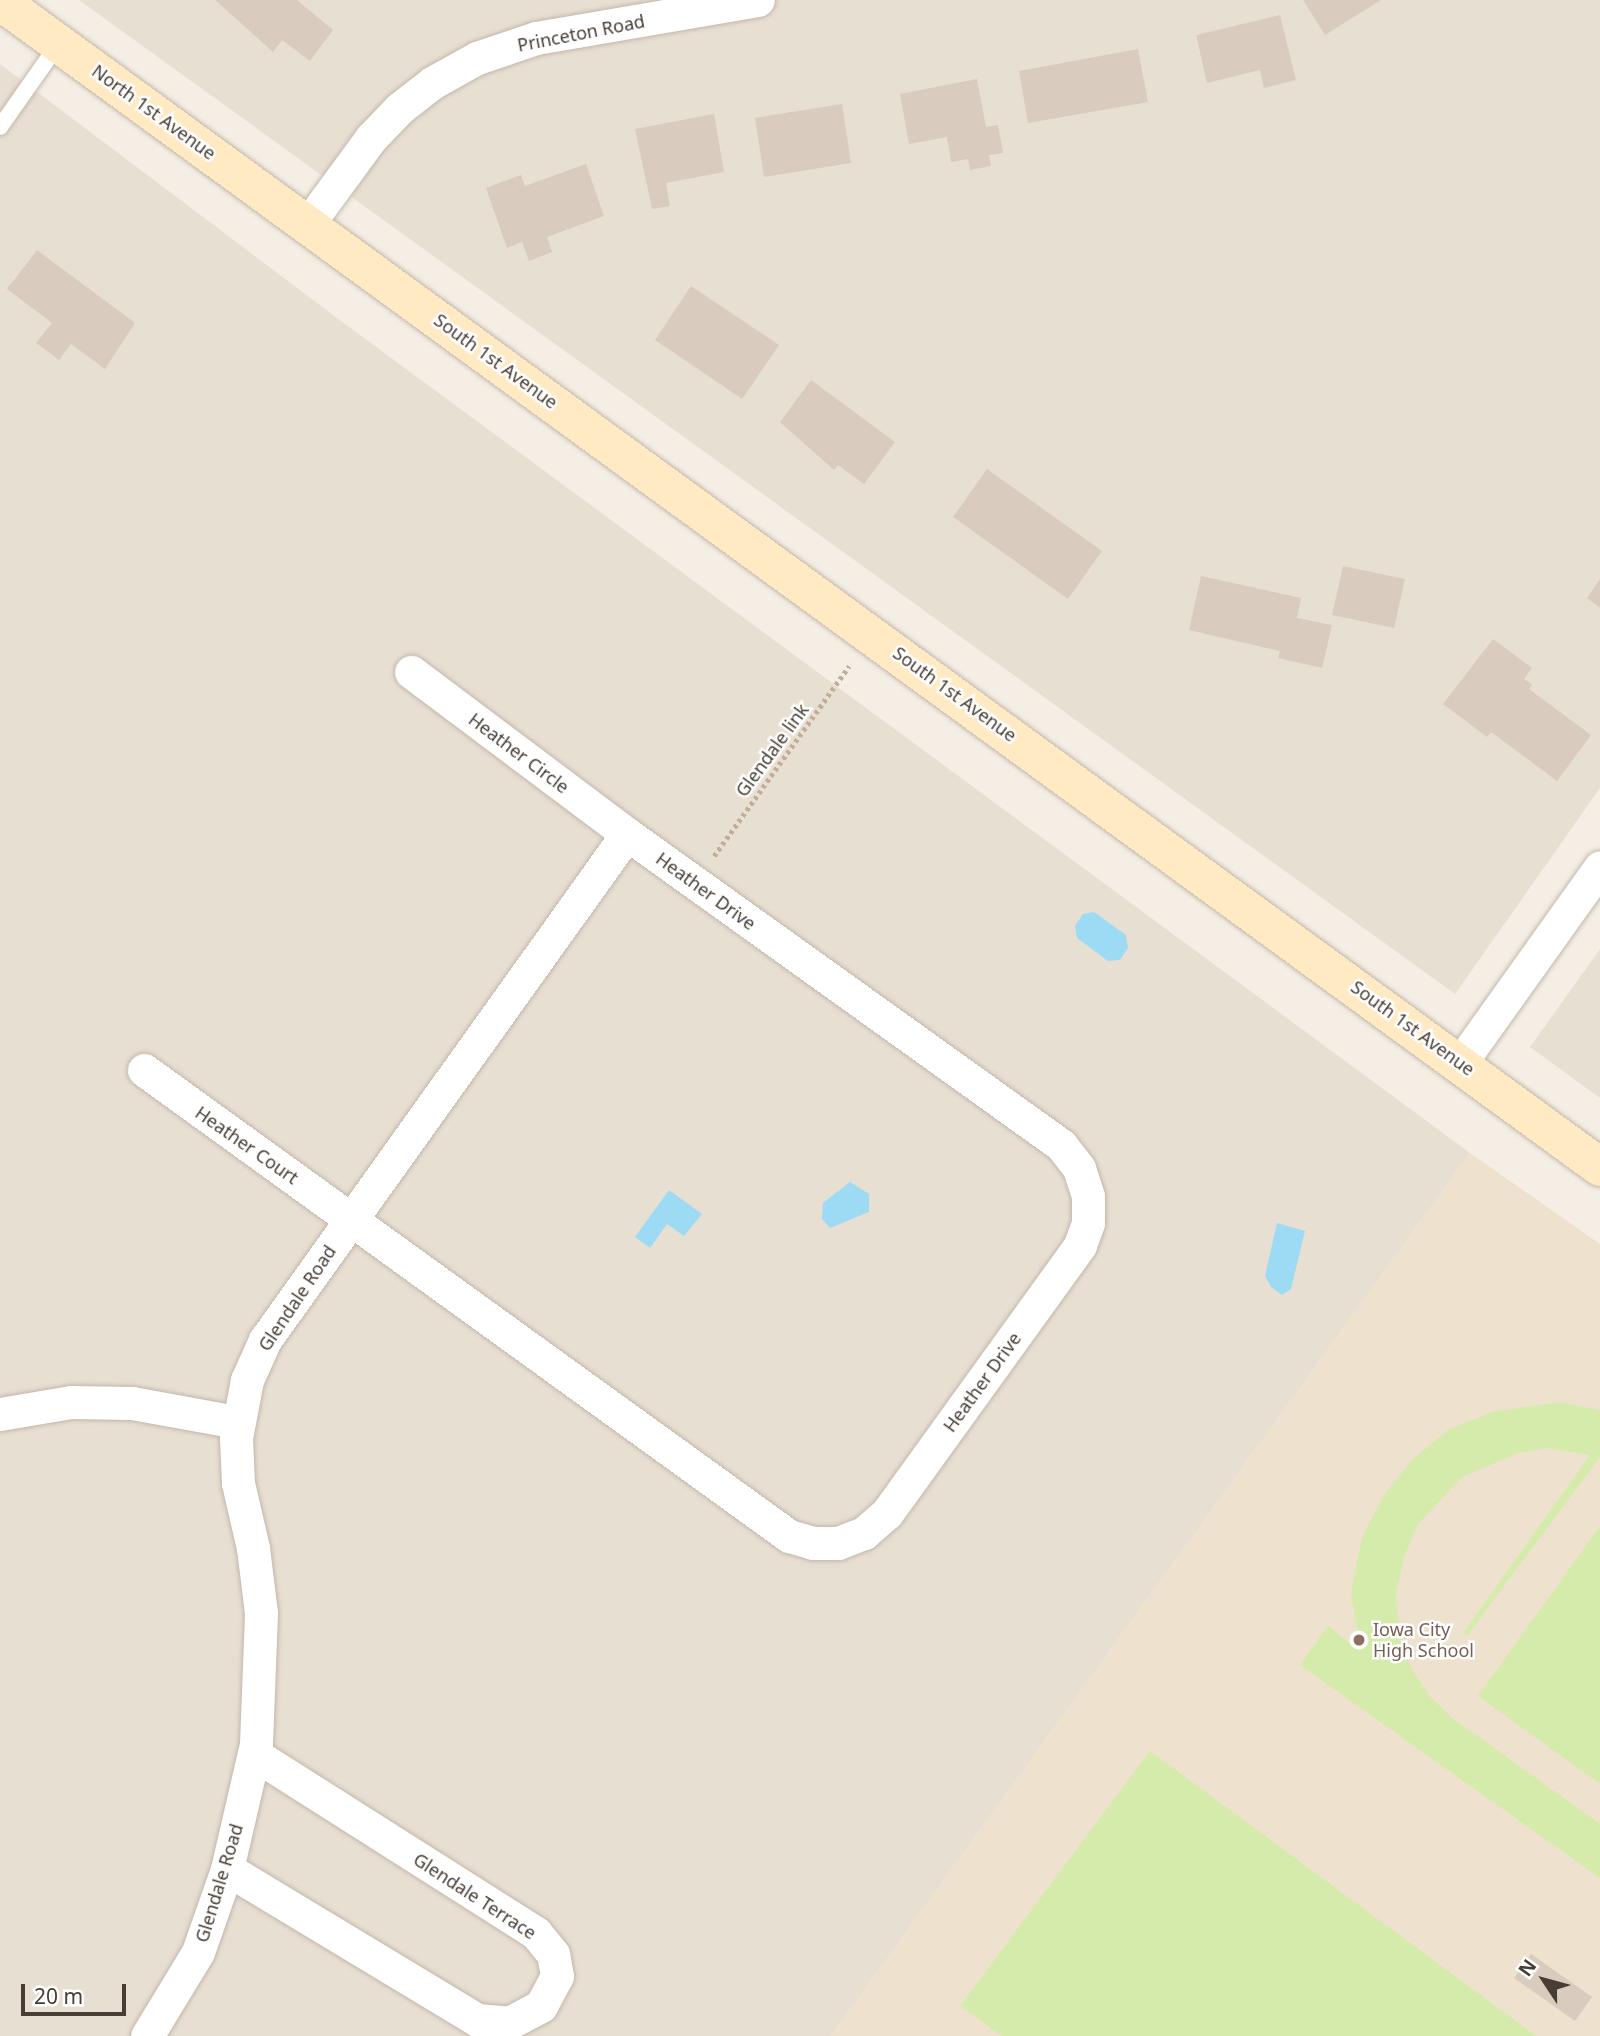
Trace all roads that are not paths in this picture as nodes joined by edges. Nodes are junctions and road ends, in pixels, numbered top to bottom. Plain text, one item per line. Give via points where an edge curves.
1 (758, 0) edge
2 (0, 1) edge
3 (689, 6) edge
4 (59, 43) junction
5 (0, 127) edge
6 (308, 224) junction
7 (411, 672) dead end
8 (627, 834) junction
9 (1600, 867) edge
10 (1461, 1062) junction
11 (144, 1070) dead end
12 (1600, 1167) edge
13 (351, 1219) junction
14 (0, 1414) edge
15 (237, 1422) junction
16 (254, 1754) junction
17 (228, 1870) junction
18 (147, 2036) edge

1 - 3 street, Princeton Road
2 - 4 main road, North 1st Avenue
3 - 6 street, Princeton Road via 536,38 477,58 443,77 400,108 371,138
4 - 5 lane
4 - 6 main road, North 1st Avenue
6 - 10 main road, South 1st Avenue
7 - 8 street, Heather Circle
8 - 13 street, Glendale Road
8 - 13 street, Heather Drive via 1061,1145 1079,1168 1088,1196 1088,1223 1080,1245 887,1513 864,1533 838,1543 813,1543 789,1536
9 - 10 street
10 - 12 main road, South 1st Avenue
11 - 13 street, Heather Court
13 - 15 street, Glendale Road via 265,1340 247,1380
14 - 15 street via 71,1402 132,1403
15 - 16 street, Glendale Road via 238,1483 261,1613 262,1678
16 - 17 street, Glendale Road
16 - 17 street, Glendale Terrace via 536,1933 553,1954 557,1976 541,2006 509,2023 477,2020
17 - 18 street, Glendale Road via 198,1952

